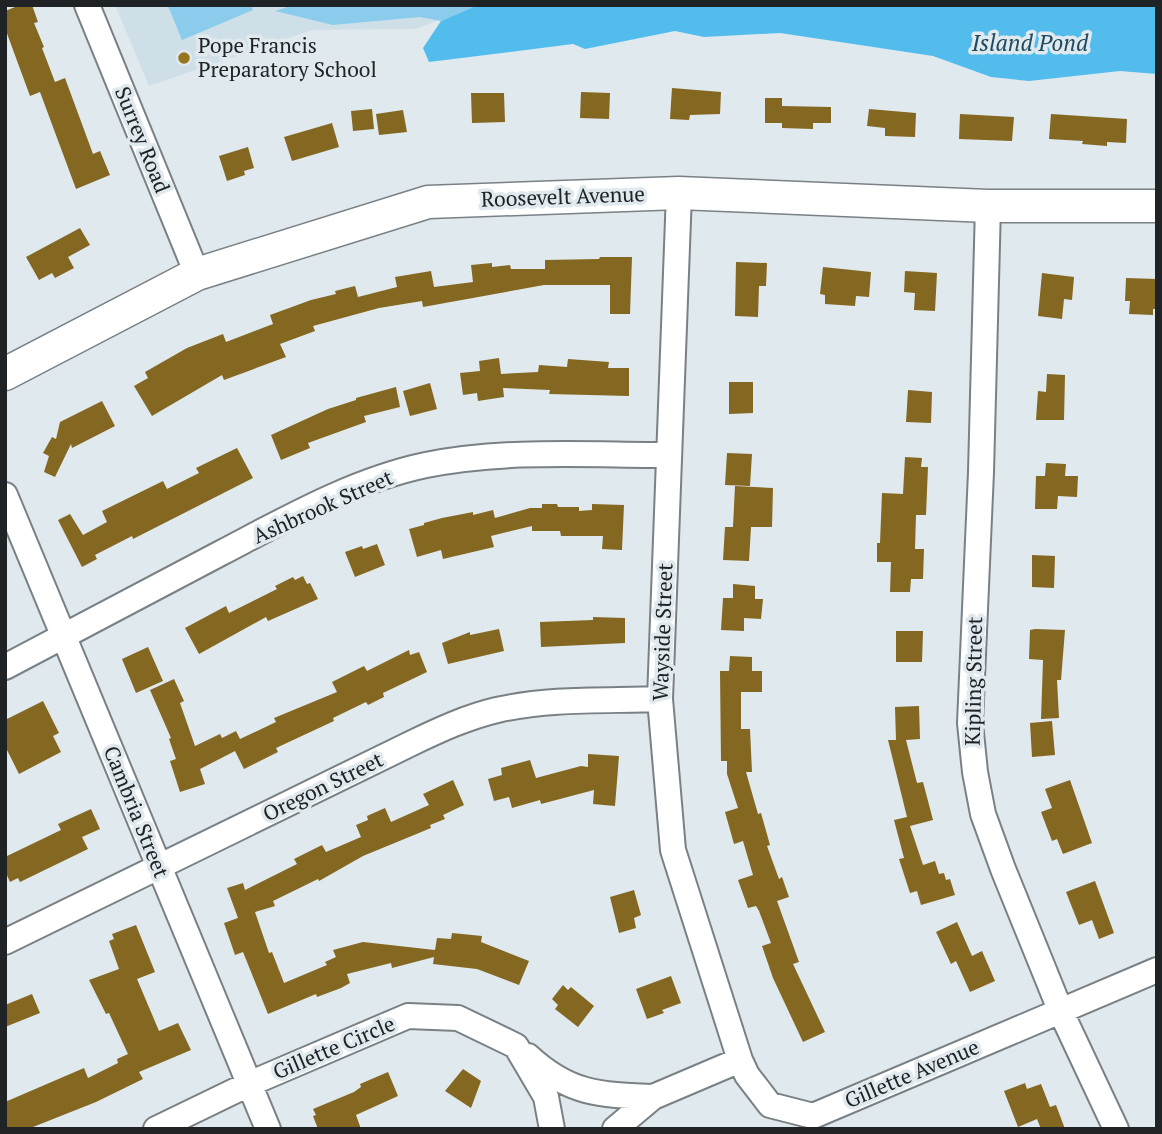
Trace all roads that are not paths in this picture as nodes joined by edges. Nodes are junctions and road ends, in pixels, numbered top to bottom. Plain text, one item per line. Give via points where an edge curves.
1 (87, 5) edge
2 (679, 193) junction
3 (988, 206) junction
4 (1157, 206) edge
5 (197, 274) junction
6 (5, 374) edge
7 (669, 456) junction
8 (5, 495) edge
9 (64, 636) junction
10 (5, 667) edge
11 (660, 699) junction
12 (158, 867) junction
13 (5, 942) edge
14 (1157, 970) edge
15 (1061, 1012) junction
16 (516, 1046) junction
17 (740, 1060) junction
18 (249, 1084) junction
19 (653, 1097) junction
20 (156, 1129) edge
21 (268, 1129) edge
22 (552, 1129) edge
23 (615, 1129) edge
24 (1116, 1129) edge

1 - 5 street, Surrey Road
2 - 3 street, Roosevelt Avenue
2 - 5 street, Roosevelt Avenue via 428,202
2 - 7 street, Wayside Street
3 - 4 street, Roosevelt Avenue
3 - 15 street, Kipling Street via 970,723 978,793 989,835
5 - 6 street, Roosevelt Avenue
7 - 9 street, Ashbrook Street via 518,454 455,460 401,472 274,525
7 - 11 street, Wayside Street
8 - 9 street, Cambria Street
9 - 10 street, Ashbrook Street
9 - 12 street, Cambria Street
11 - 12 street, Oregon Street via 525,705 464,720
11 - 17 street, Wayside Street via 673,850
12 - 13 street, Oregon Street
12 - 18 street, Cambria Street
14 - 15 street, Gillette Avenue
15 - 17 street, Gillette Avenue via 813,1116 770,1105
15 - 24 street, Kipling Street
16 - 18 street, Gillette Circle via 458,1018 408,1016
16 - 19 street, Gillette Circle via 551,1075 580,1089
16 - 22 street via 546,1097
17 - 19 street
18 - 20 street, Gillette Circle
18 - 21 street, Cambria Street
19 - 23 street

